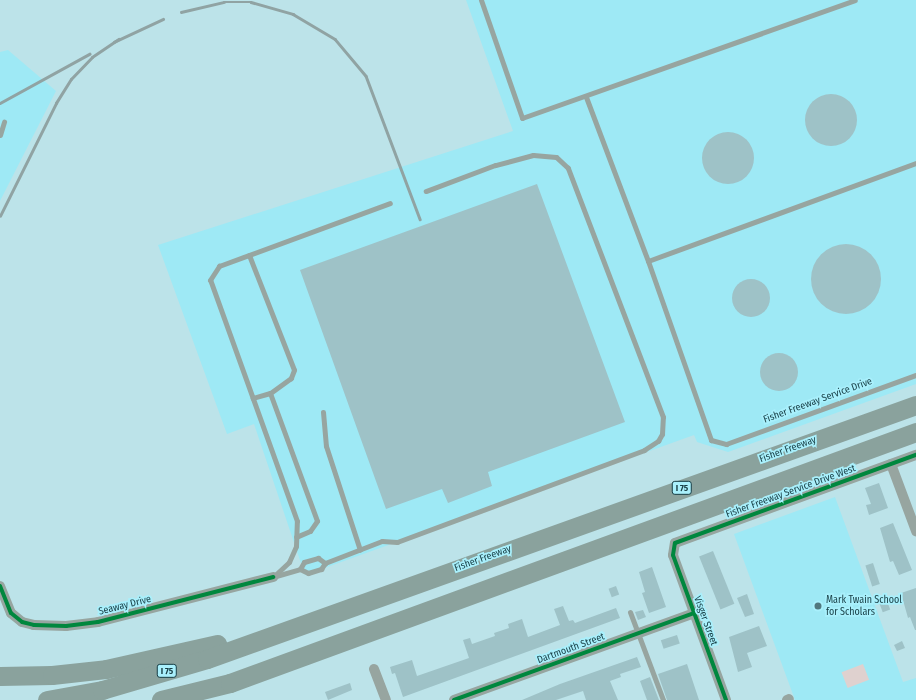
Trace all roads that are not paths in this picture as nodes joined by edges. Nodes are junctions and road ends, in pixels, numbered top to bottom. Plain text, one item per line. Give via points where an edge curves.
1 (481, 0) edge
2 (855, 0) edge
3 (586, 97) junction
4 (4, 122) dead end
5 (0, 135) edge
6 (916, 163) edge
7 (426, 191) dead end
8 (390, 204) dead end
9 (249, 255) junction
10 (648, 261) junction
11 (916, 375) edge
12 (270, 393) junction
13 (253, 398) junction
14 (916, 405) edge
15 (323, 412) dead end
16 (916, 432) edge
17 (916, 455) edge
18 (891, 464) junction
19 (916, 531) edge
20 (296, 537) junction
21 (673, 546) joint
22 (360, 550) junction
23 (325, 563) junction
24 (300, 569) junction
25 (273, 577) junction
26 (0, 586) edge
27 (630, 612) dead end
28 (694, 613) junction
29 (284, 629) junction
30 (638, 633) junction
31 (374, 669) dead end
32 (0, 676) edge
33 (230, 683) junction
34 (47, 700) edge
35 (161, 700) edge
36 (200, 700) edge
37 (386, 700) edge
38 (454, 700) edge
39 (663, 700) edge
40 (726, 700) edge

1 - 3 lane via 522,118
2 - 3 lane
3 - 10 lane
4 - 5 lane
6 - 10 lane
7 - 22 lane via 495,165 533,155 556,157 568,168 664,424 658,442 644,450 397,542 382,541
8 - 9 lane
9 - 12 lane via 294,370 291,378
9 - 13 lane via 219,266 210,280
10 - 11 lane, Fisher Freeway Service Drive via 711,440 726,444
12 - 13 lane
12 - 20 lane via 317,521 310,531
13 - 20 lane via 298,520
14 - 29 highway, Fisher Freeway / I 75
15 - 22 lane via 326,446
16 - 33 highway
17 - 18 street, Fisher Freeway Service Drive West
18 - 19 street
18 - 21 street, Fisher Freeway Service Drive West via 678,541
20 - 25 lane via 289,562
21 - 28 street, Visger Street via 673,555
22 - 23 lane
23 - 24 lane via 321,569 308,573
23 - 24 lane via 318,558 304,562
24 - 25 lane
25 - 26 street, Seaway Drive via 98,622 66,626 22,622 11,613
27 - 30 lane
28 - 30 street, Dartmouth Street
28 - 40 street, Visger Street
29 - 32 highway via 106,669 52,676
29 - 34 highway, Fisher Freeway / I 75 via 208,659 117,686
30 - 38 street, Dartmouth Street
30 - 39 lane
31 - 37 street
33 - 35 highway
33 - 36 highway via 210,697

